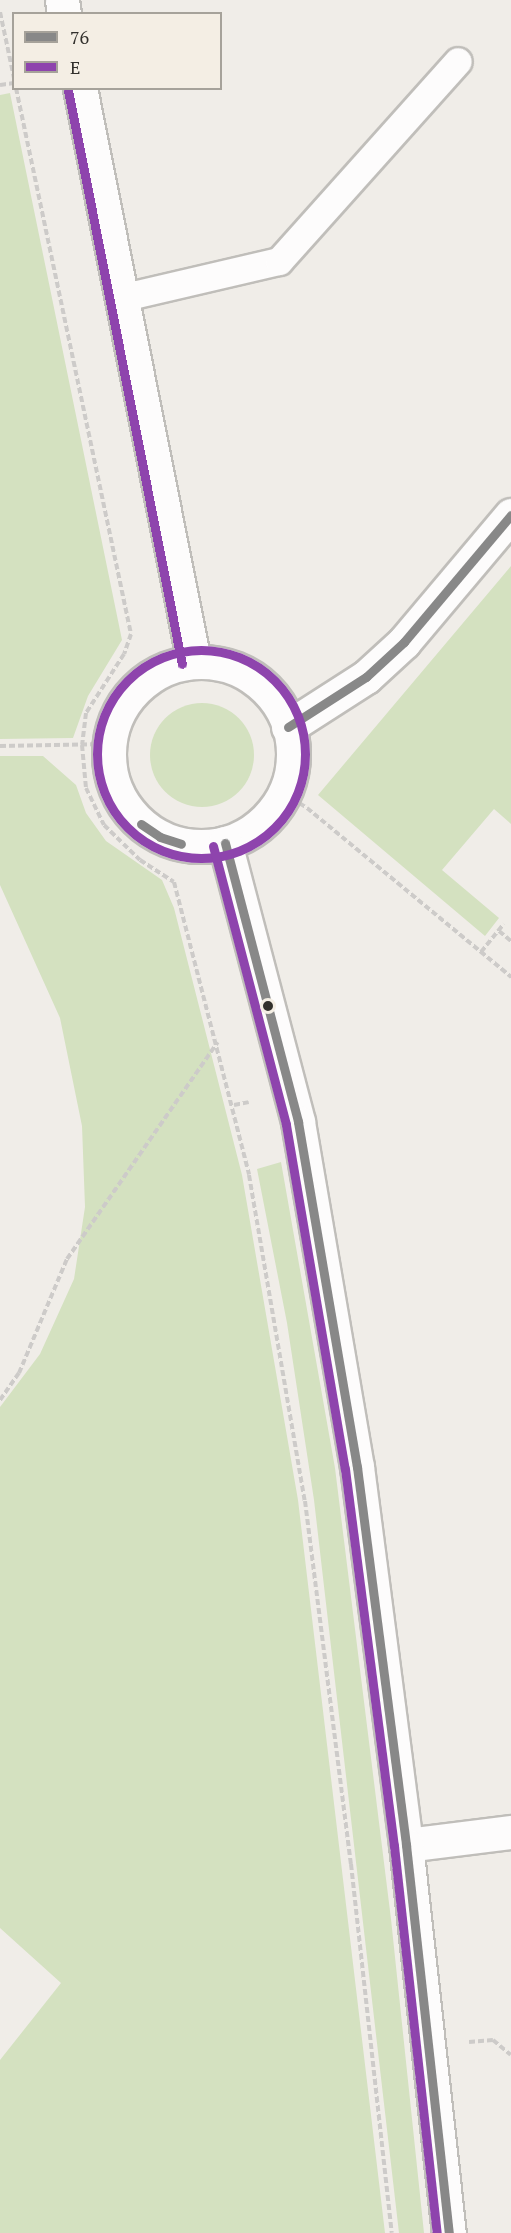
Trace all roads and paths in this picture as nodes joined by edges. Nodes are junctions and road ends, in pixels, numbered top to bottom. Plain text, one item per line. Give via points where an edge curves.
1 (0, 12) edge
2 (458, 61) dead end
3 (12, 69) edge
4 (16, 90) edge
5 (80, 90) edge
6 (124, 297) junction
7 (511, 515) edge
8 (194, 662) junction
9 (288, 726) junction
10 (95, 745) junction
11 (0, 746) edge
12 (284, 794) junction
13 (225, 843) junction
14 (504, 924) dead end
15 (499, 931) junction
16 (511, 941) edge
17 (481, 952) junction
18 (511, 977) edge
19 (218, 1042) junction
20 (0, 1400) edge
21 (511, 1832) edge
22 (406, 1845) junction
23 (392, 2233) edge
24 (449, 2233) edge

1 - 3 path
2 - 6 lane via 279,261
4 - 10 path via 131,634 124,654 86,713
5 - 6 street
6 - 8 street
7 - 9 street via 404,642 366,677
8 - 9 street via 229,666 260,683 277,702
8 - 10 street via 173,666 136,687
9 - 12 street via 292,761
10 - 11 path
10 - 13 street via 115,788 141,824 181,844
10 - 19 path via 86,788 104,825 140,860 174,882
12 - 13 street via 260,825
12 - 17 path via 307,808
13 - 22 street via 298,1122 357,1467
14 - 15 path
15 - 16 path
15 - 17 path
17 - 18 path
19 - 20 path via 67,1258 18,1373
19 - 23 path via 254,1198 305,1501
21 - 22 street
22 - 24 street

